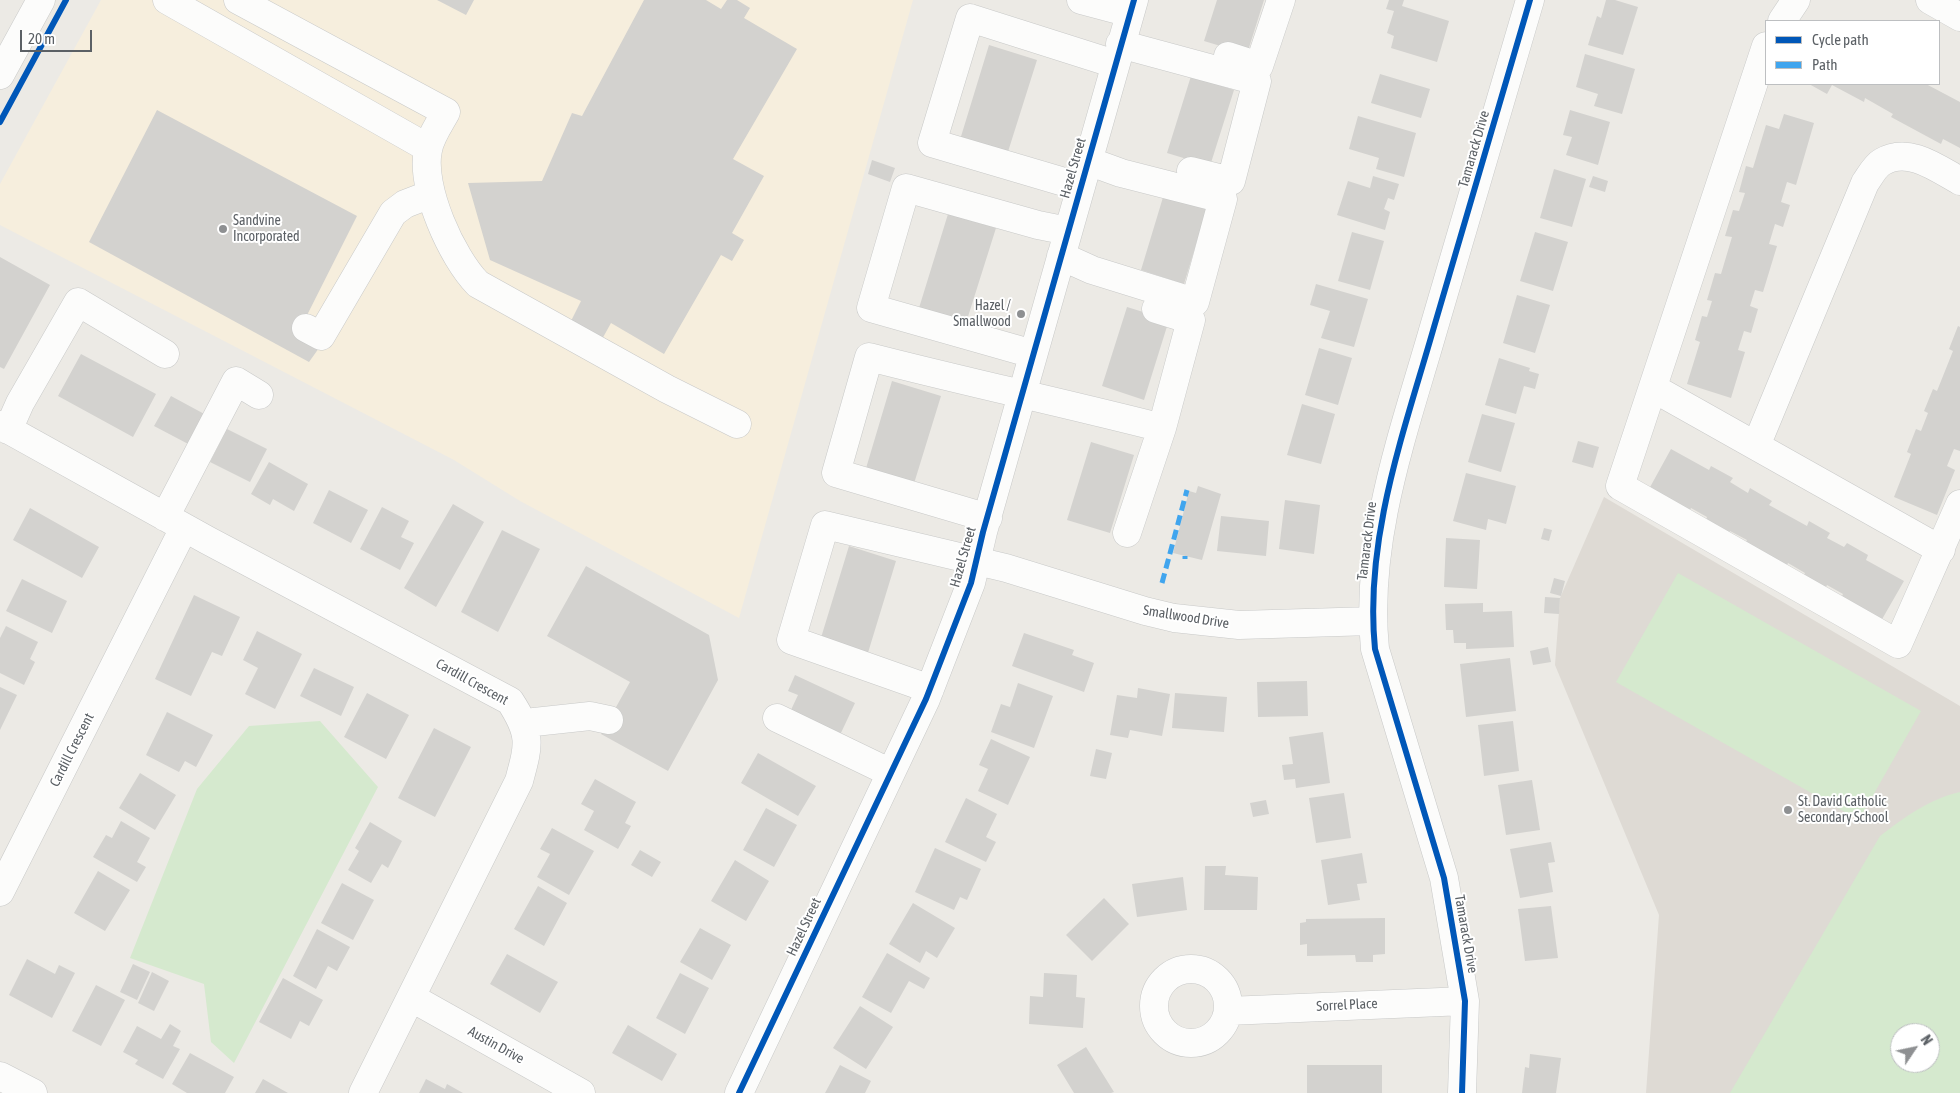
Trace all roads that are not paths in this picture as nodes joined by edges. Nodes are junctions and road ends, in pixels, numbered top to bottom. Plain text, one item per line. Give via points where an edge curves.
1 (42, 0) edge
2 (167, 0) edge
3 (238, 0) edge
4 (1081, 0) edge
5 (1281, 0) edge
6 (1530, 0) edge
7 (1796, 0) edge
8 (1930, 0) edge
9 (1960, 17) edge
10 (1783, 20) edge
11 (1125, 29) edge
12 (1765, 49) edge
13 (0, 75) edge
14 (428, 148) junction
15 (1088, 164) junction
16 (1960, 182) edge
17 (432, 194) junction
18 (1061, 254) junction
19 (306, 328) dead end
20 (165, 354) dead end
21 (1034, 354) junction
22 (1653, 388) junction
23 (259, 395) dead end
24 (1023, 395) junction
25 (737, 424) dead end
26 (4, 428) edge
27 (1162, 428) junction
28 (1756, 446) junction
29 (1960, 504) edge
30 (988, 518) junction
31 (174, 523) junction
32 (1127, 532) dead end
33 (1941, 550) junction
34 (977, 560) junction
35 (1372, 621) junction
36 (930, 690) junction
37 (777, 718) dead end
38 (609, 720) dead end
39 (525, 724) junction
40 (891, 773) junction
41 (0, 892) edge
42 (412, 998) junction
43 (1465, 1001) junction
44 (1228, 1011) dead end
45 (0, 1076) edge
46 (33, 1093) edge
47 (363, 1093) edge
48 (581, 1093) edge
49 (740, 1093) edge
50 (1462, 1093) edge

1 - 13 street
2 - 14 street
3 - 14 street via 446,112
4 - 11 street
5 - 11 street via 1259,66 1155,33
6 - 35 street, Tamarack Drive via 1386,495 1373,589
7 - 10 street
8 - 9 street
11 - 15 street, Hazel Street
11 - 15 street via 1257,81 1231,181 1126,156
11 - 15 street via 970,18 932,143
12 - 22 street
14 - 17 street via 426,165
15 - 18 street, Hazel Street
15 - 18 street via 1224,199 1195,302 1092,270
16 - 28 street via 1920,159 1895,156 1875,169 1865,183
17 - 19 street via 405,204 393,213 321,336
17 - 25 street via 451,244 478,284
18 - 21 street, Hazel Street
18 - 21 street via 1038,225 906,188 871,308
18 - 27 street via 1191,320
20 - 26 street via 78,302
21 - 24 street, Hazel Street
22 - 28 street
22 - 33 street via 1620,486 1898,644
23 - 31 street via 236,382
24 - 27 street via 1055,400
24 - 30 street, Hazel Street
24 - 30 street via 869,357 836,473
26 - 31 street, Cardill Crescent
27 - 32 street
28 - 33 street
29 - 33 street
30 - 34 street, Hazel Street
31 - 39 street, Cardill Crescent via 510,701
31 - 41 street, Cardill Crescent
34 - 35 street, Smallwood Drive via 1174,618 1239,625
34 - 36 street, Hazel Street
34 - 36 street, Smallwood Drive via 825,525 791,640
35 - 43 street, Tamarack Drive via 1375,649 1444,878
36 - 40 street, Hazel Street
37 - 40 street
38 - 39 street via 590,716
39 - 42 street, Cardill Crescent via 528,748 519,781
40 - 49 street, Hazel Street
42 - 47 street, Cardill Crescent
42 - 48 street, Austin Drive
43 - 44 street, Sorrel Place
43 - 50 street, Tamarack Drive
45 - 46 street

